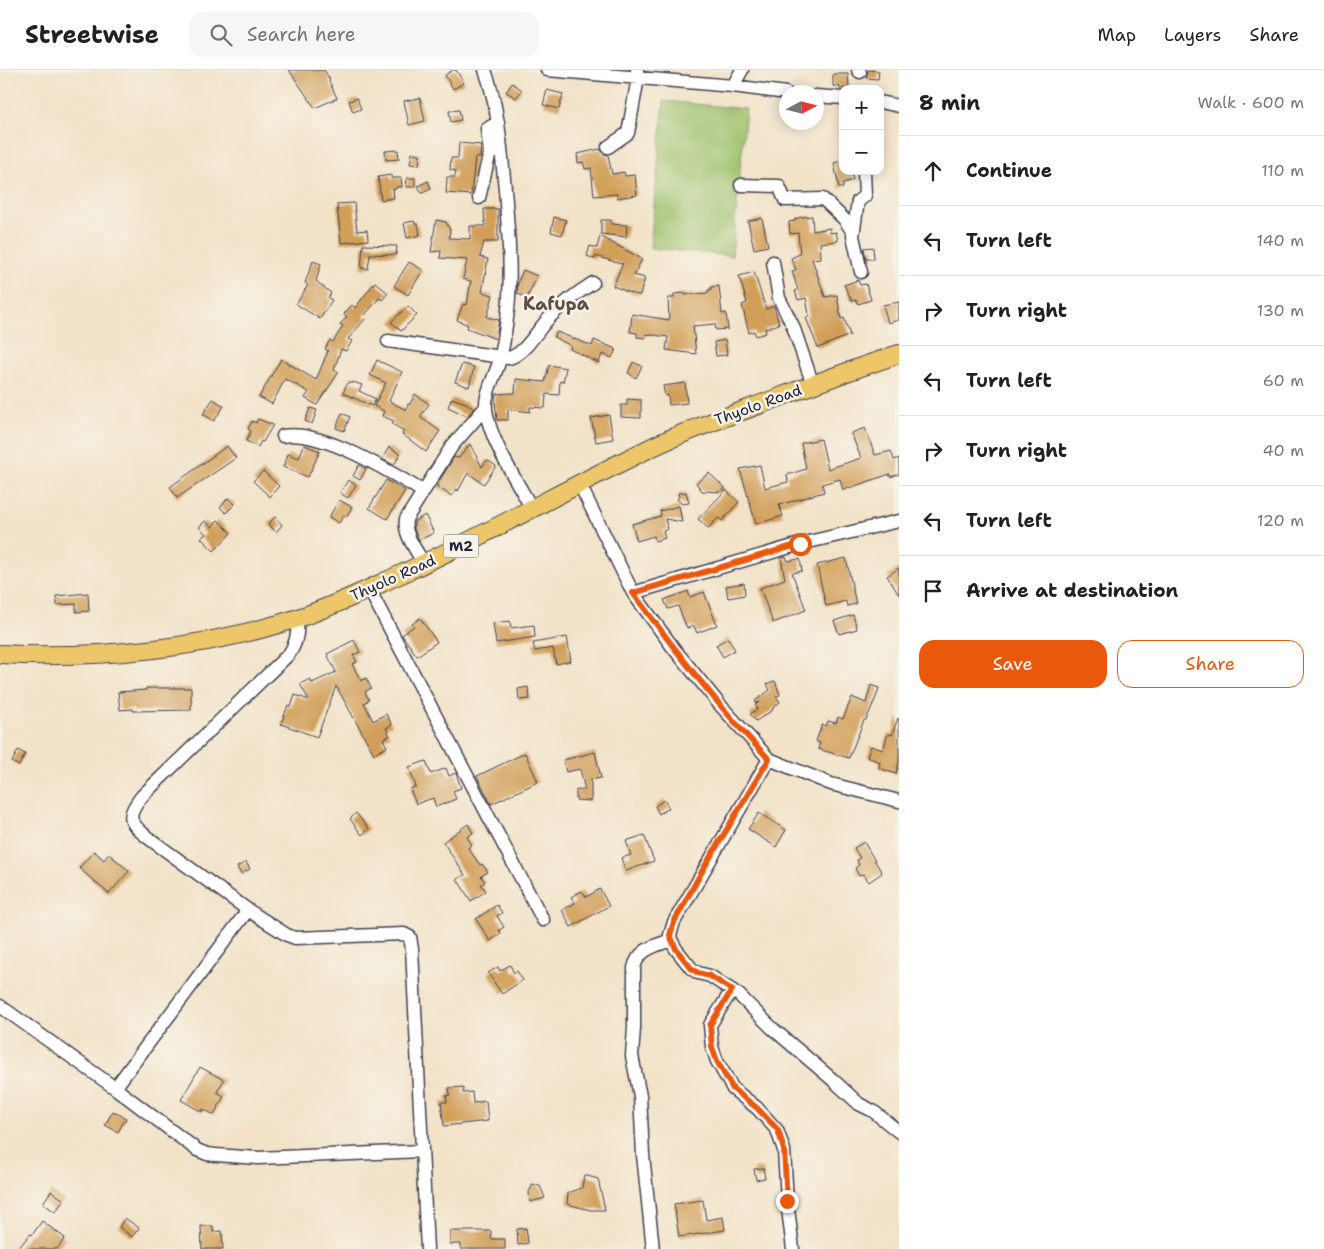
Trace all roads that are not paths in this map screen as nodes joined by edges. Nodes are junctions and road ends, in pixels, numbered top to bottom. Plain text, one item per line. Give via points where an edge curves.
1 (485, 70) edge
2 (547, 70) edge
3 (742, 70) edge
4 (638, 74) edge
5 (656, 75) edge
6 (733, 86) junction
7 (779, 92) edge
8 (824, 97) edge
9 (839, 98) edge
10 (884, 103) edge
11 (899, 106) edge
12 (498, 122) junction
13 (608, 147) dead end
14 (864, 175) edge
15 (742, 184) dead end
16 (479, 198) dead end
17 (854, 232) junction
18 (773, 262) dead end
19 (861, 272) dead end
20 (593, 283) dead end
21 (388, 341) dead end
22 (899, 354) edge
23 (500, 358) junction
24 (813, 385) junction
25 (485, 408) junction
26 (282, 436) dead end
27 (580, 485) junction
28 (422, 491) junction
29 (532, 509) junction
30 (899, 521) edge
31 (424, 564) junction
32 (369, 589) junction
33 (633, 593) junction
34 (297, 619) junction
35 (0, 654) edge
36 (769, 759) junction
37 (899, 800) edge
38 (248, 910) junction
39 (543, 920) dead end
40 (671, 940) junction
41 (732, 990) junction
42 (0, 1006) edge
43 (115, 1088) junction
44 (899, 1132) edge
45 (422, 1151) junction
46 (427, 1249) edge
47 (653, 1249) edge
48 (793, 1249) edge

1 - 12 street
2 - 4 street
3 - 6 street
4 - 5 street
4 - 13 street via 628,133
5 - 6 street
6 - 7 street
8 - 9 street
10 - 11 street
12 - 16 street via 487,129 490,152
12 - 23 street via 510,279
14 - 17 street via 865,196 858,201
15 - 17 street via 779,186 785,200 823,200
17 - 19 street
18 - 24 street via 779,298 793,326
20 - 23 street via 568,299 549,317 519,354
21 - 23 street
22 - 24 highway, Thyolo Road / M2
23 - 25 street
24 - 27 highway, Thyolo Road / M2 via 702,426 644,451
25 - 28 street via 452,446
25 - 29 street via 497,443
26 - 28 street via 304,436 356,454
27 - 29 highway, Thyolo Road / M2
27 - 33 street
28 - 31 street via 405,525
29 - 31 highway, Thyolo Road / M2
30 - 33 street via 800,544
31 - 32 highway, Thyolo Road / M2
32 - 34 highway, Thyolo Road / M2
32 - 39 street
33 - 36 street via 692,671
34 - 35 highway, Thyolo Road / M2 via 238,635 155,648 45,656
34 - 38 street via 296,644 289,654 142,796 130,817 132,824 147,837
36 - 37 street via 831,784
36 - 40 street via 674,922
38 - 43 street
38 - 45 street via 295,938 404,934 410,937
40 - 41 street via 691,968
40 - 47 street via 648,949 636,958 634,968 632,1056 640,1096
41 - 44 street via 859,1104
41 - 48 street via 710,1025 712,1047 733,1089 778,1130 784,1150
42 - 43 street
43 - 45 street via 197,1150 207,1154 258,1158
45 - 46 street

